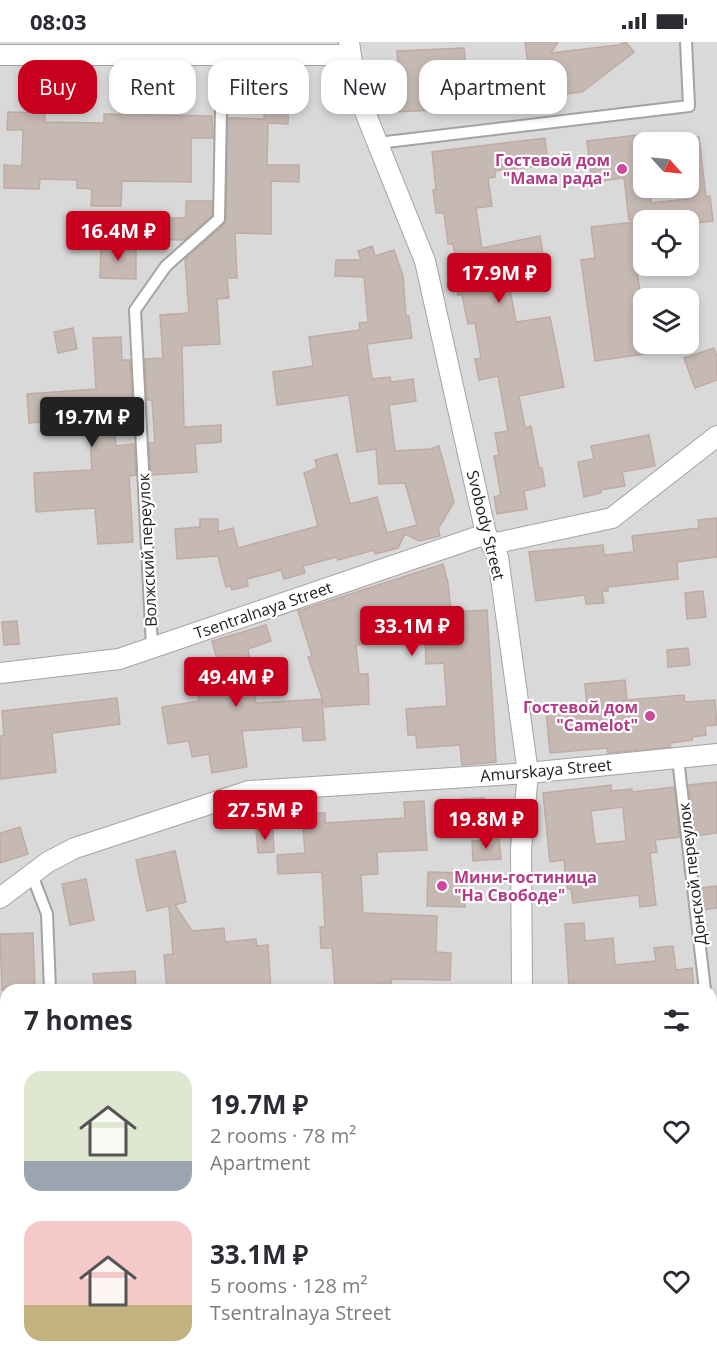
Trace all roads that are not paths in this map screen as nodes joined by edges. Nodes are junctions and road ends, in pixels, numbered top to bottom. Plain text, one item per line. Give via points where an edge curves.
1 (686, 42) edge
2 (350, 49) edge
3 (0, 55) edge
4 (222, 56) junction
5 (378, 143) junction
6 (717, 436) edge
7 (489, 539) junction
8 (152, 647) junction
9 (0, 673) edge
10 (717, 754) edge
11 (678, 759) junction
12 (528, 773) junction
13 (32, 875) junction
14 (0, 898) edge
15 (50, 984) edge
16 (522, 984) edge
17 (704, 984) edge

1 - 5 lane via 689,106
2 - 4 street
2 - 5 street, Svobody Street via 361,102
3 - 4 street
4 - 8 lane, Волжский переулок via 219,219 166,266 135,310
5 - 7 street, Svobody Street via 425,261
6 - 7 street, Tsentralnaya Street via 612,518
7 - 8 street, Tsentralnaya Street
7 - 12 street, Svobody Street via 498,557
8 - 9 street, Tsentralnaya Street via 119,659
10 - 11 street, Amurskaya Street
11 - 12 street, Amurskaya Street
11 - 17 lane, Донской переулок
12 - 13 street, Amurskaya Street via 249,791 75,848
12 - 16 street, Svobody Street via 521,849
13 - 14 street, Amurskaya Street
13 - 15 lane via 47,914

